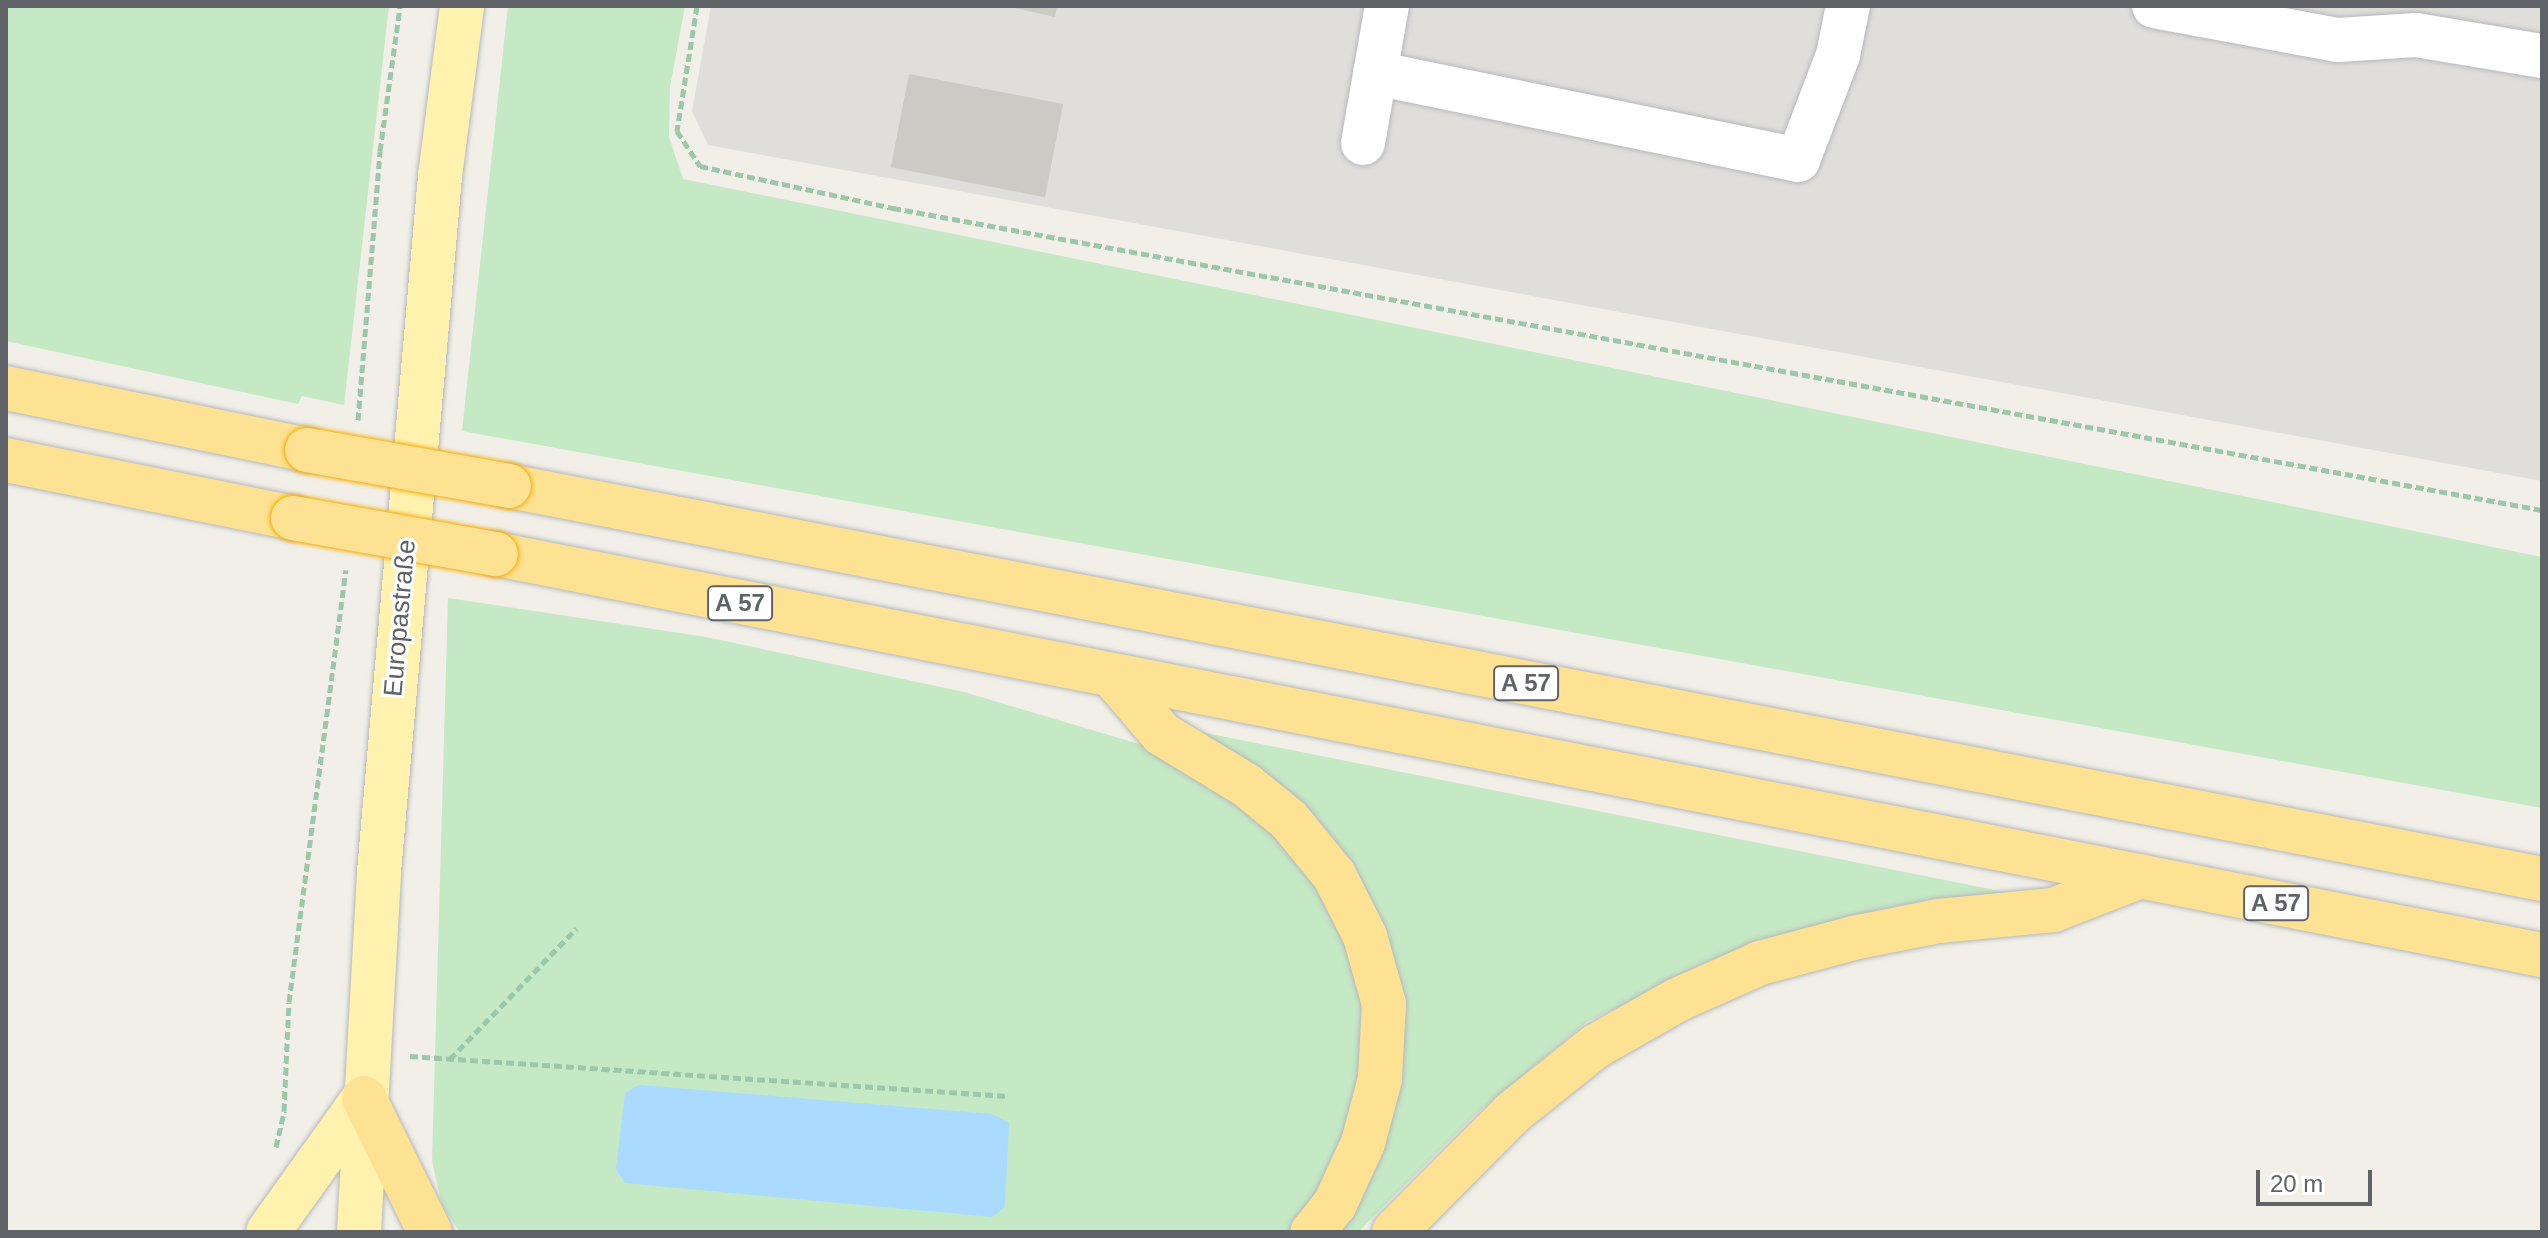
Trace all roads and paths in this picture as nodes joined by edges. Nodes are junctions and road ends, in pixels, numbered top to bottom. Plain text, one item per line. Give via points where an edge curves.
1 (400, 6) edge
2 (462, 6) edge
3 (697, 6) edge
4 (1387, 6) edge
5 (1848, 6) edge
6 (2154, 6) edge
7 (2542, 56) edge
8 (1375, 73) junction
9 (1363, 143) dead end
10 (6, 388) edge
11 (357, 432) dead end
12 (6, 460) edge
13 (2542, 510) edge
14 (347, 556) dead end
15 (1114, 678) junction
16 (2141, 876) junction
17 (2542, 879) edge
18 (577, 928) dead end
19 (2542, 955) edge
20 (369, 1052) junction
21 (450, 1059) junction
22 (1008, 1096) dead end
23 (364, 1098) junction
24 (274, 1156) dead end
25 (268, 1232) edge
26 (359, 1232) edge
27 (430, 1232) edge
28 (1312, 1232) edge
29 (1394, 1232) edge

1 - 11 path via 380,151
2 - 20 main road, Europastraße via 419,391
3 - 13 path via 677,131 700,166 893,208
4 - 8 lane
5 - 8 lane via 1817,119 1798,160
6 - 7 lane via 2338,40 2416,35
8 - 9 lane
10 - 17 highway, A 57, bridge
12 - 15 highway, A 57, bridge
14 - 24 path via 289,1002 284,1111
15 - 16 highway, A 57
15 - 28 highway via 1162,734 1246,785 1289,820 1334,875 1365,936 1384,1004 1380,1079 1363,1143 1335,1204
16 - 19 highway, A 57
16 - 29 highway via 2053,910 1939,921 1853,938 1760,963 1677,1000 1596,1046 1512,1113
18 - 21 path
20 - 21 path
20 - 23 main road, Europastraße
21 - 22 path
23 - 25 main road
23 - 26 main road, Europastraße
23 - 27 highway

